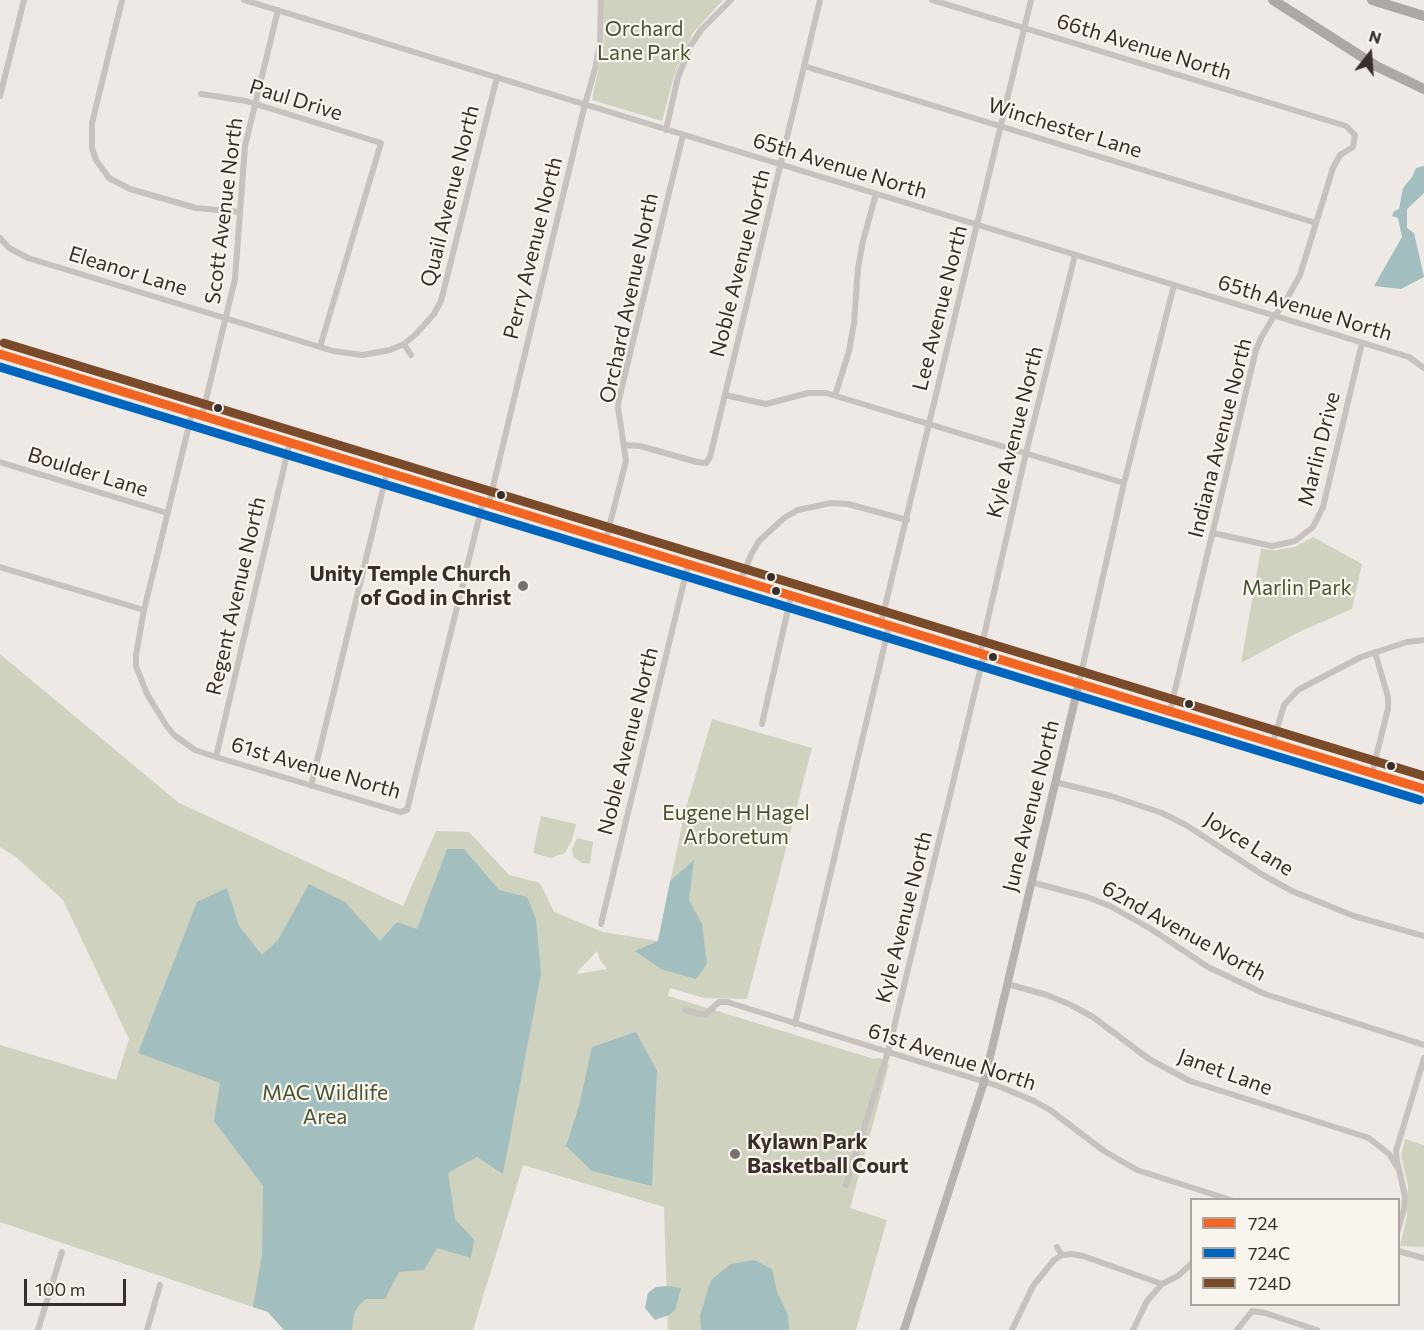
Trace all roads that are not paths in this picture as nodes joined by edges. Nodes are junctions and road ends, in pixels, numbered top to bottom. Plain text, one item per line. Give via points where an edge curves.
1 (24, 0) edge
2 (122, 0) edge
3 (244, 0) edge
4 (601, 0) edge
5 (731, 0) edge
6 (820, 0) edge
7 (932, 0) edge
8 (1031, 0) edge
9 (1273, 0) edge
10 (1372, 0) edge
11 (278, 10) junction
12 (1419, 15) edge
13 (1024, 28) junction
14 (1343, 45) junction
15 (804, 66) junction
16 (497, 77) junction
17 (1424, 88) edge
18 (201, 94) dead end
19 (1424, 95) edge
20 (0, 96) edge
21 (255, 104) junction
22 (585, 104) junction
23 (1001, 126) junction
24 (1346, 126) joint
25 (666, 129) junction
26 (683, 135) junction
27 (781, 165) junction
28 (876, 194) junction
29 (240, 212) junction
30 (1316, 223) junction
31 (978, 225) junction
32 (0, 238) edge
33 (1075, 255) junction
34 (1174, 285) junction
35 (1274, 315) junction
36 (226, 318) junction
37 (1362, 343) junction
38 (404, 344) junction
39 (320, 347) junction
40 (0, 354) edge
41 (411, 355) dead end
42 (1424, 368) edge
43 (725, 395) junction
44 (835, 396) junction
45 (192, 413) junction
46 (202, 416) junction
47 (928, 423) junction
48 (290, 442) junction
49 (625, 445) junction
50 (1026, 453) junction
51 (0, 462) edge
52 (387, 472) junction
53 (1124, 483) junction
54 (486, 503) junction
55 (166, 513) junction
56 (907, 520) junction
57 (1212, 533) junction
58 (606, 539) junction
59 (688, 565) junction
60 (0, 567) edge
61 (740, 581) junction
62 (791, 596) junction
63 (144, 610) junction
64 (885, 624) junction
65 (1424, 640) edge
66 (1375, 652) junction
67 (982, 654) junction
68 (1079, 683) junction
69 (1170, 711) junction
70 (762, 724) dead end
71 (1273, 742) junction
72 (216, 757) junction
73 (1372, 773) junction
74 (1055, 782) junction
75 (311, 786) junction
76 (1424, 789) edge
77 (407, 810) joint
78 (1031, 882) junction
79 (601, 924) dead end
80 (1424, 936) edge
81 (1007, 984) junction
82 (685, 1010) dead end
83 (795, 1024) junction
84 (1424, 1045) edge
85 (888, 1052) junction
86 (1424, 1058) edge
87 (984, 1082) junction
88 (1399, 1170) junction
89 (846, 1185) dead end
90 (1215, 1197) edge
91 (1400, 1223) edge
92 (1057, 1247) dead end
93 (62, 1252) dead end
94 (1400, 1252) edge
95 (1062, 1255) junction
96 (1424, 1258) edge
97 (1190, 1264) edge
98 (1162, 1284) junction
99 (160, 1285) dead end
100 (38, 1330) edge
101 (147, 1330) edge
102 (904, 1330) edge
103 (1011, 1330) edge
104 (1132, 1330) edge
105 (1237, 1330) edge
106 (1317, 1330) edge

1 - 20 street
2 - 29 street via 92,123 96,160 109,178 130,189 196,208
3 - 11 street, 65th Avenue North
4 - 22 street, Perry Avenue North via 600,42
5 - 25 street via 701,30 692,45 678,77
6 - 15 street, Noble Avenue North
7 - 13 street, 66th Avenue North
8 - 13 street, Lee Avenue North
9 - 14 highway
10 - 12 highway
11 - 16 street, 65th Avenue North
11 - 21 street, Scott Avenue North
13 - 23 street, Lee Avenue North
13 - 24 street, 66th Avenue North
14 - 17 highway via 1390,74
14 - 19 highway via 1368,64
15 - 23 street, Winchester Lane
15 - 27 street, Noble Avenue North
16 - 22 street, 65th Avenue North
16 - 38 street, Quail Avenue North via 446,288 434,314
18 - 21 street, Paul Drive
21 - 29 street, Scott Avenue North via 245,146
21 - 39 street, Paul Drive via 381,143
22 - 25 street, 65th Avenue North
22 - 54 street, Perry Avenue North
23 - 30 street, Winchester Lane
23 - 31 street, Lee Avenue North
24 - 30 street, Indiana Avenue North via 1355,135 1353,147 1336,162
25 - 26 street, 65th Avenue North
26 - 27 street, 65th Avenue North
26 - 49 street, Orchard Avenue North via 619,399
27 - 28 street, 65th Avenue North
27 - 43 street, Noble Avenue North
28 - 31 street, 65th Avenue North
28 - 44 street via 858,268 849,351
29 - 36 street, Scott Avenue North via 235,279
30 - 35 street, Indiana Avenue North via 1300,275
31 - 33 street, 65th Avenue North
31 - 47 street, Lee Avenue North
32 - 36 street, Eleanor Lane via 28,258
33 - 34 street, 65th Avenue North
33 - 50 street, Kyle Avenue North
34 - 35 street, 65th Avenue North
34 - 53 street, June Avenue North
35 - 37 street, 65th Avenue North
35 - 57 street, Indiana Avenue North via 1256,350
36 - 39 street, Eleanor Lane
36 - 46 street, Scott Avenue North
37 - 42 street, 65th Avenue North via 1408,357
37 - 57 street, Marlin Drive via 1323,507 1313,527 1295,541 1272,546
38 - 39 street, Quail Avenue North via 362,355
38 - 41 street
40 - 45 street
43 - 44 street via 766,404 808,393
43 - 49 street, Noble Avenue North via 706,463
44 - 47 street
45 - 46 street
45 - 55 street
46 - 48 street
47 - 50 street
47 - 56 street, Lee Avenue North
48 - 52 street
48 - 72 street, Regent Avenue North
49 - 58 street, Orchard Avenue North via 624,474
50 - 53 street
50 - 67 street, Kyle Avenue North
51 - 55 street, Boulder Lane
52 - 54 street
52 - 75 street
53 - 68 street, June Avenue North
54 - 58 street
54 - 77 street, Perry Avenue North
55 - 63 street
56 - 61 street via 831,502 798,510 759,541
56 - 64 street, Lee Avenue North
57 - 69 street, Indiana Avenue North
58 - 59 street
59 - 61 street
59 - 79 street, Noble Avenue North
60 - 63 street
61 - 62 street
62 - 64 street
62 - 70 street
63 - 72 street via 136,666 147,694 174,735 195,750
64 - 67 street
64 - 83 street, Lee Avenue North
65 - 66 street
66 - 71 street via 1307,684 1291,696 1284,705
66 - 73 street via 1388,709
67 - 68 street
67 - 85 street, Kyle Avenue North
68 - 69 street
68 - 74 street, June Avenue North
69 - 71 street
71 - 73 street
72 - 75 street, 61st Avenue North
73 - 76 street
74 - 78 street, June Avenue North
74 - 80 street, Joyce Lane via 1162,813 1292,891 1354,916
75 - 77 street, 61st Avenue North via 400,812
78 - 81 street, June Avenue North
78 - 84 street, 62nd Avenue North via 1110,906 1208,967 1264,994
81 - 87 street, June Avenue North
81 - 88 street, Janet Lane via 1071,1005 1149,1059 1190,1081 1369,1138 1389,1154
82 - 83 street, 61st Avenue North via 705,1015 719,1002 727,1002
83 - 85 street, 61st Avenue North
85 - 87 street, 61st Avenue North
85 - 89 street, Kyle Avenue North
86 - 88 street via 1398,1142
87 - 90 street, 61st Avenue North via 1050,1110 1104,1151 1137,1170
87 - 102 street, June Avenue North
88 - 91 street via 1405,1196
92 - 95 street
93 - 100 street
94 - 96 street
95 - 98 street via 1083,1256
95 - 103 street via 1033,1286
97 - 98 street
98 - 104 street via 1147,1301
99 - 101 street
105 - 106 street via 1252,1311

